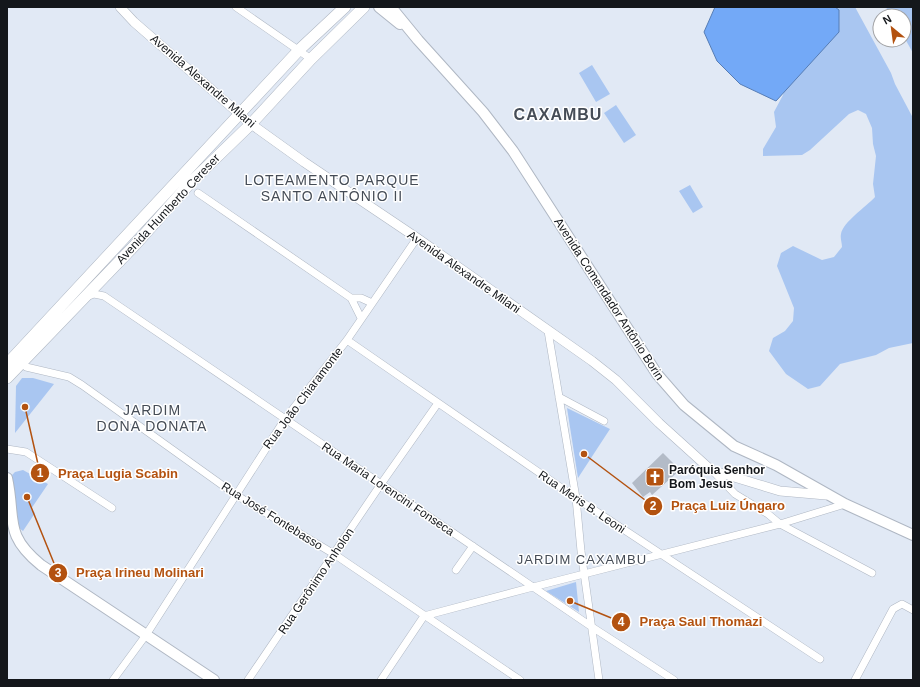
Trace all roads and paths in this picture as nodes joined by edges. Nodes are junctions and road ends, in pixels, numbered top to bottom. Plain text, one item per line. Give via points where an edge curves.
1 (120, 7) edge
2 (236, 7) edge
3 (345, 7) edge
4 (364, 7) edge
5 (379, 7) edge
6 (391, 7) edge
7 (418, 40) junction
8 (299, 50) junction
9 (311, 59) junction
10 (240, 114) junction
11 (251, 124) junction
12 (198, 192) dead end
13 (417, 238) junction
14 (100, 281) junction
15 (104, 296) junction
16 (84, 298) junction
17 (351, 298) junction
18 (372, 302) junction
19 (361, 318) junction
20 (548, 331) junction
21 (347, 340) junction
22 (23, 348) junction
23 (22, 362) junction
24 (7, 364) edge
25 (7, 378) edge
26 (559, 397) junction
27 (438, 403) junction
28 (284, 419) junction
29 (604, 421) dead end
30 (7, 449) edge
31 (711, 470) junction
32 (7, 478) edge
33 (381, 484) junction
34 (236, 495) junction
35 (826, 495) junction
36 (576, 498) junction
37 (845, 504) junction
38 (112, 508) dead end
39 (780, 524) junction
40 (913, 534) edge
41 (473, 546) junction
42 (334, 554) junction
43 (662, 554) junction
44 (456, 570) dead end
45 (872, 573) dead end
46 (584, 574) junction
47 (533, 587) junction
48 (913, 610) edge
49 (424, 616) junction
50 (592, 627) junction
51 (146, 634) junction
52 (820, 659) dead end
53 (516, 679) edge
54 (114, 680) edge
55 (214, 680) edge
56 (248, 680) edge
57 (381, 680) edge
58 (599, 680) edge
59 (674, 680) edge
60 (855, 680) edge

1 - 10 street, Avenida Alexandre Milani
2 - 8 street
3 - 8 main road, Avenida Humberto Cereser
4 - 9 main road, Avenida Humberto Cereser
5 - 7 main road, Avenida Comendador Antônio Borin
6 - 7 main road, Avenida Comendador Antônio Borin
7 - 35 main road, Avenida Comendador Antônio Borin via 483,112 513,151 657,374 670,390 734,446 776,465
8 - 9 street
8 - 10 main road, Avenida Humberto Cereser
9 - 11 main road, Avenida Humberto Cereser
10 - 11 street, Avenida Alexandre Milani
10 - 22 main road, Avenida Humberto Cereser
11 - 13 street, Avenida Alexandre Milani
11 - 14 main road, Avenida Humberto Cereser via 191,182
12 - 17 street
13 - 18 street, Rua João Chiaramonte
13 - 20 street, Avenida Alexandre Milani
14 - 15 street
14 - 16 main road, Avenida Humberto Cereser
15 - 16 street via 94,294
15 - 28 street, Rua Maria Lorencini Fonseca
16 - 23 main road, Avenida Humberto Cereser
17 - 18 street
17 - 19 street
18 - 19 street, Rua João Chiaramonte
19 - 21 street, Rua João Chiaramonte
20 - 26 street
20 - 31 street, Avenida Alexandre Milani via 616,380
21 - 27 street, Rua Meris B. Leoni
21 - 28 street, Rua João Chiaramonte
22 - 23 street
22 - 24 main road, Avenida Humberto Cereser
23 - 25 main road, Avenida Humberto Cereser
23 - 34 street, Rua José Fontebasso via 26,367 69,377 82,385
26 - 29 street
26 - 36 street
27 - 33 street, Rua Gerônimo Anholon
27 - 36 street, Rua Meris B. Leoni
28 - 33 street, Rua Maria Lorencini Fonseca
28 - 34 street, Rua João Chiaramonte
30 - 38 street via 26,452
31 - 35 street, Avenida Alexandre Milani via 780,491
31 - 39 street via 735,494
32 - 51 main road via 13,527 26,553
33 - 41 street, Rua Maria Lorencini Fonseca
33 - 42 street, Rua Gerônimo Anholon
34 - 42 street, Rua José Fontebasso
34 - 51 street, Rua João Chiaramonte
35 - 37 main road, Avenida Comendador Antônio Borin
36 - 43 street, Rua Meris B. Leoni
36 - 46 street
37 - 39 street
37 - 40 main road, Avenida Comendador Antônio Borin
39 - 43 street
39 - 45 street
41 - 44 street
41 - 47 street, Rua Maria Lorencini Fonseca
42 - 49 street, Rua José Fontebasso
42 - 56 street, Rua Gerônimo Anholon
43 - 46 street
43 - 52 street, Rua Meris B. Leoni
46 - 47 street
46 - 50 street
47 - 49 street
47 - 50 street, Rua Maria Lorencini Fonseca
48 - 60 street via 902,604 893,609
49 - 53 street, Rua José Fontebasso
49 - 57 street
50 - 58 street
50 - 59 street, Rua Maria Lorencini Fonseca
51 - 54 street, Rua João Chiaramonte
51 - 55 main road

